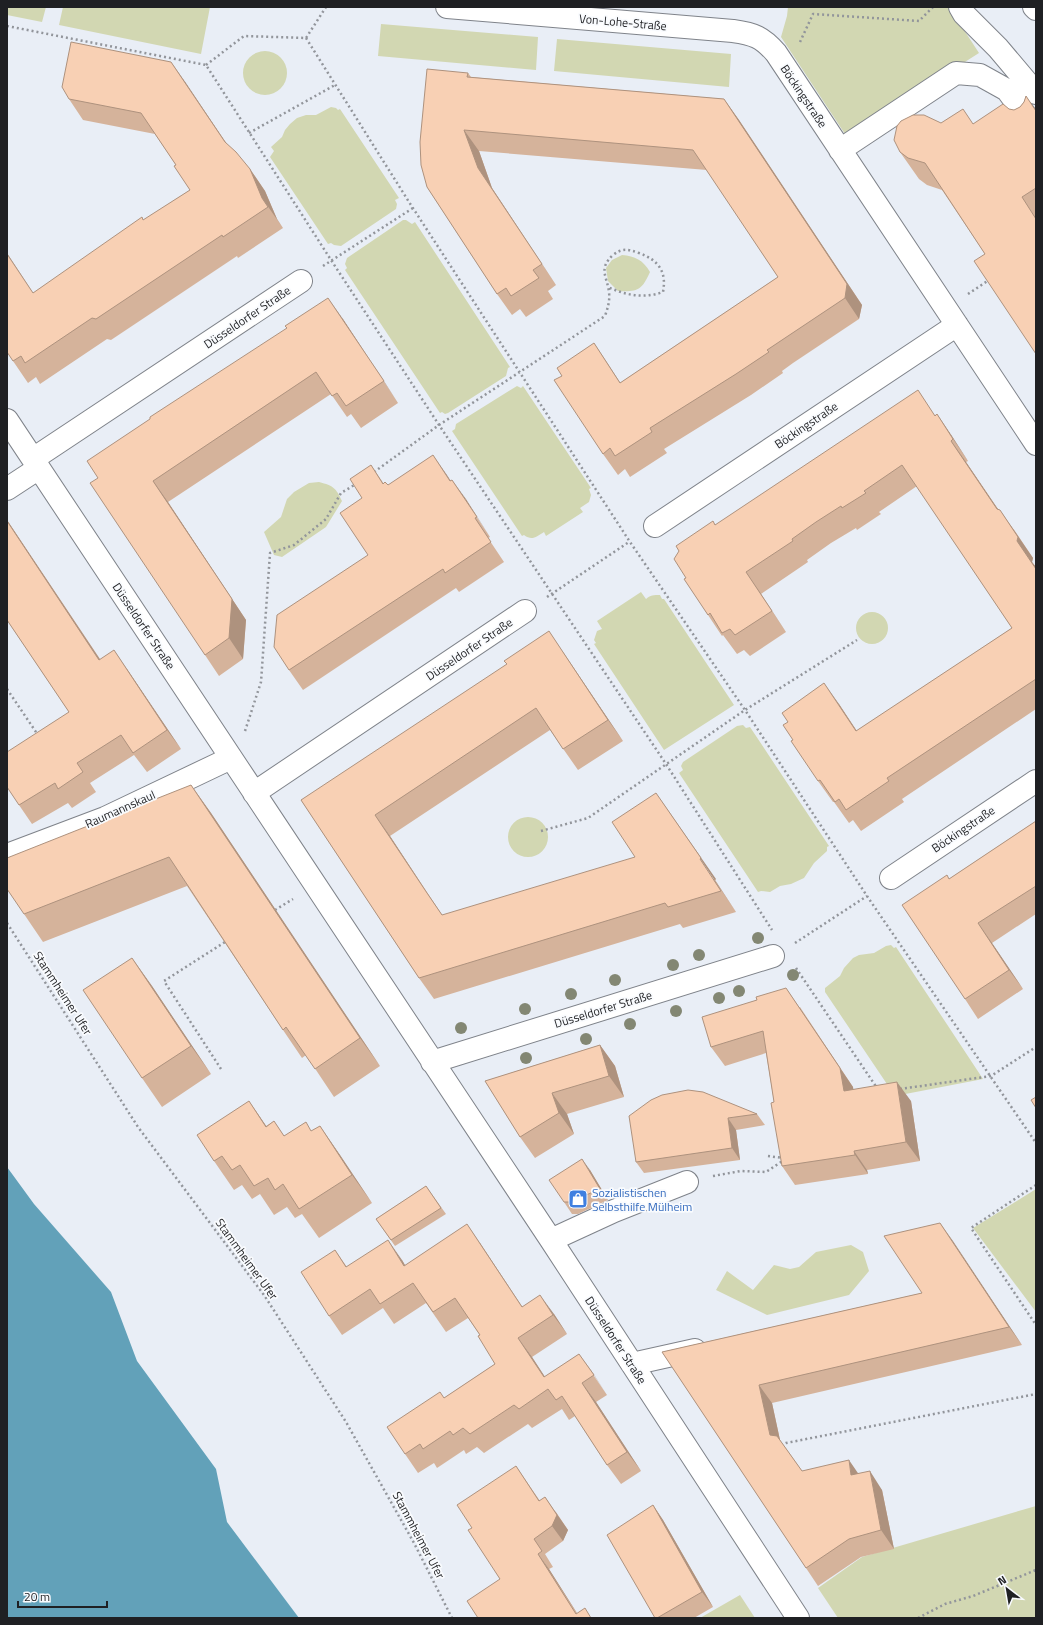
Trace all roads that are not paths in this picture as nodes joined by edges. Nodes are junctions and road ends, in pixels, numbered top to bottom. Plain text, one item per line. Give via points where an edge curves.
1 (447, 7) edge
2 (962, 10) edge
3 (752, 34) joint
4 (1007, 90) junction
5 (1036, 93) edge
6 (1032, 124) edge
7 (840, 150) junction
8 (302, 281) road end
9 (952, 317) junction
10 (7, 420) edge
11 (1036, 444) edge
12 (36, 464) junction
13 (7, 489) edge
14 (655, 526) road end
15 (525, 611) road end
16 (231, 758) junction
17 (1036, 781) edge
18 (254, 793) junction
19 (7, 855) edge
20 (891, 878) road end
21 (779, 953) road end
22 (432, 1062) junction
23 (687, 1182) road end
24 (551, 1240) junction
25 (718, 1345) edge
26 (632, 1364) junction
27 (798, 1618) edge

1 - 3 street, Von-Lohe-Straße
2 - 4 street
2 - 5 street
3 - 7 street, Böckingstraße via 765,41
4 - 6 street
4 - 7 street via 980,75 956,73
7 - 9 street, Böckingstraße
8 - 12 street, Düsseldorfer Straße
9 - 11 street, Böckingstraße
9 - 14 street, Böckingstraße
10 - 12 street, Düsseldorfer Straße
12 - 13 street
12 - 16 street, Düsseldorfer Straße
15 - 18 street, Düsseldorfer Straße
16 - 18 street, Düsseldorfer Straße
16 - 19 street, Raumannskaul via 105,818
17 - 20 street, Böckingstraße
18 - 22 street, Düsseldorfer Straße
21 - 22 street, Düsseldorfer Straße
22 - 24 street, Düsseldorfer Straße
23 - 24 street
24 - 26 street, Düsseldorfer Straße
25 - 26 street
26 - 27 street, Düsseldorfer Straße

